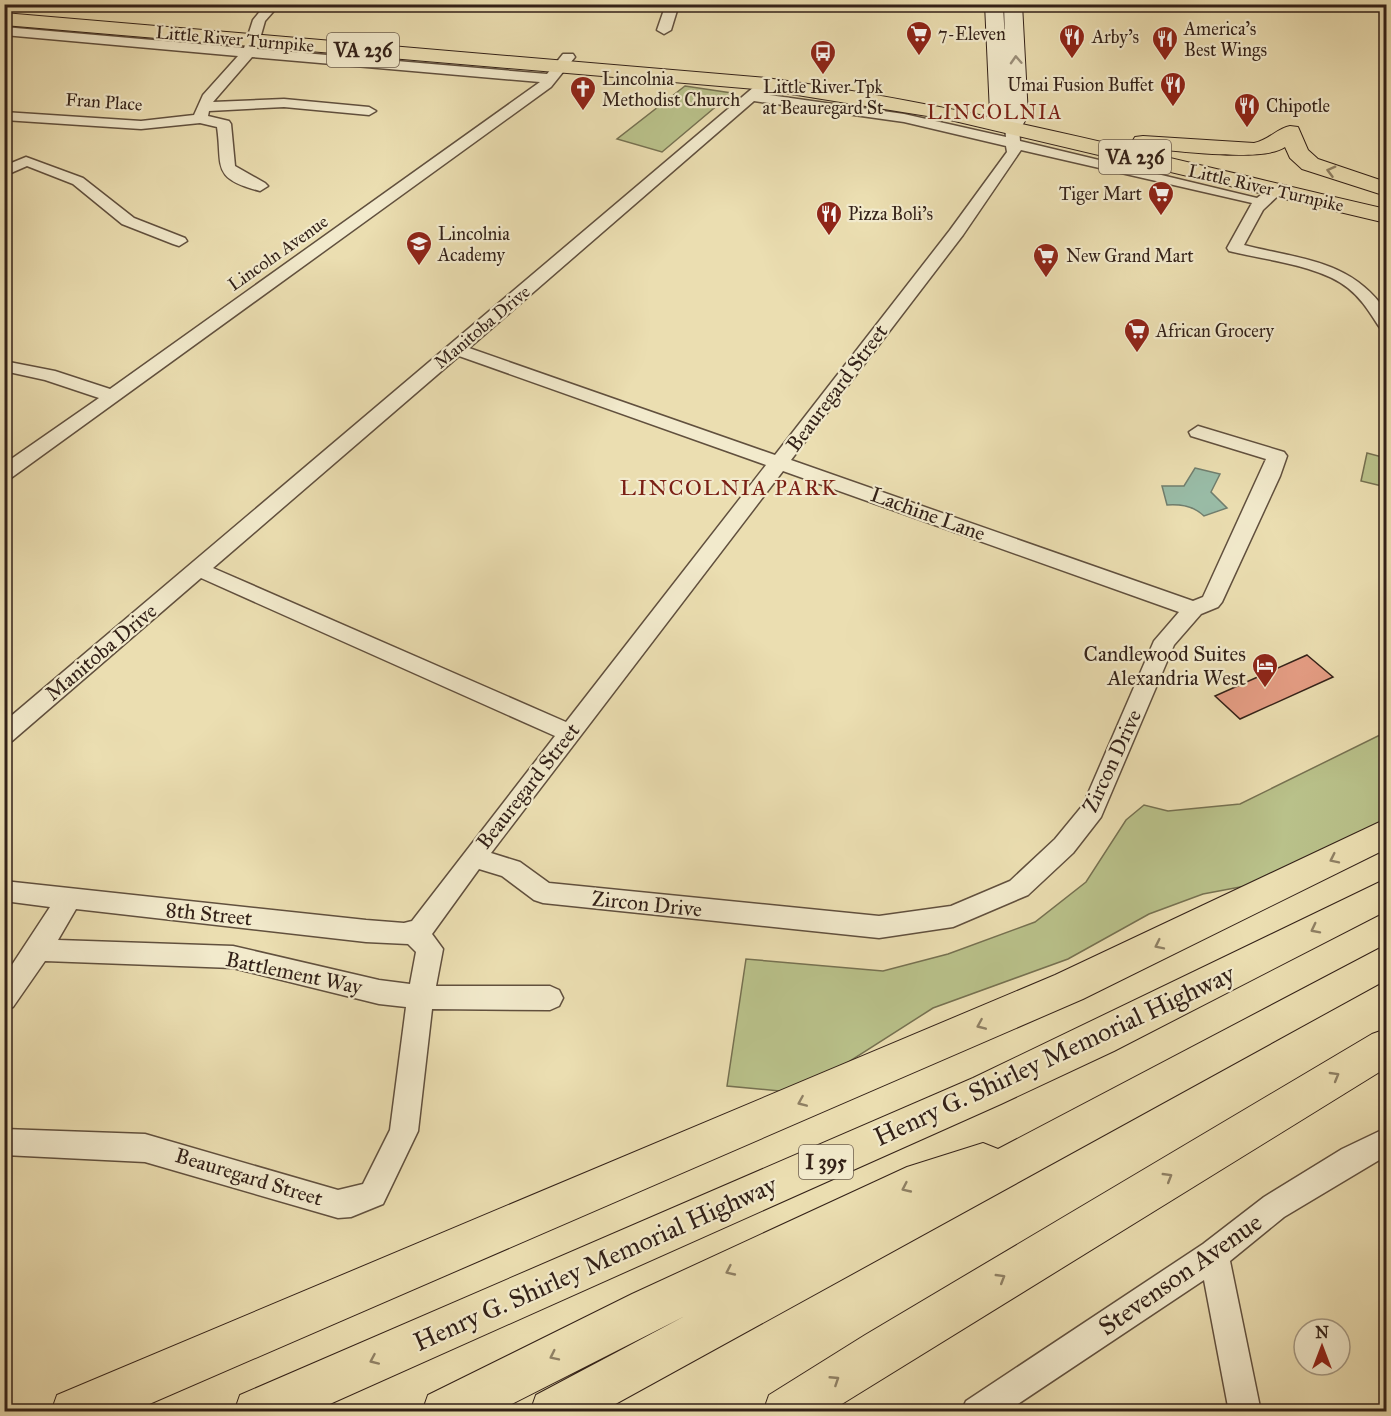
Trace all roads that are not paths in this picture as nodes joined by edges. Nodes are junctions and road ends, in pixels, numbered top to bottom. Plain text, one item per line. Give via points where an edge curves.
1 (274, 4) edge
2 (673, 4) edge
3 (994, 4) edge
4 (1013, 4) edge
5 (4, 8) edge
6 (4, 19) edge
7 (664, 30) dead end
8 (4, 31) edge
9 (252, 42) junction
10 (560, 68) junction
11 (759, 90) junction
12 (369, 111) dead end
13 (201, 113) junction
14 (4, 116) edge
15 (1011, 124) junction
16 (1119, 139) junction
17 (4, 172) edge
18 (260, 186) dead end
19 (1264, 187) junction
20 (1386, 189) edge
21 (1386, 202) edge
22 (1386, 216) edge
23 (1245, 225) junction
24 (179, 241) dead end
25 (1386, 324) edge
26 (456, 349) junction
27 (4, 366) edge
28 (112, 396) junction
29 (1198, 432) dead end
30 (781, 461) junction
31 (4, 474) edge
32 (198, 569) junction
33 (1194, 609) junction
34 (570, 733) junction
35 (4, 735) edge
36 (1386, 834) edge
37 (474, 857) junction
38 (4, 891) edge
39 (1386, 894) edge
40 (69, 898) junction
41 (414, 932) junction
42 (38, 950) junction
43 (1386, 961) edge
44 (420, 997) junction
45 (550, 998) dead end
46 (4, 999) edge
47 (1386, 1047) edge
48 (1386, 1141) edge
49 (4, 1142) edge
50 (1042, 1146) junction
51 (1214, 1255) junction
52 (1247, 1411) edge
53 (74, 1412) edge
54 (256, 1412) edge
55 (445, 1412) edge
56 (553, 1412) edge
57 (786, 1412) edge
58 (977, 1412) edge

1 - 9 street via 259,20
2 - 7 street
3 - 15 main road
15 -> 4 main road
5 - 9 main road, Little River Turnpike / VA 236
6 - 9 main road, Little River Turnpike / VA 236
8 - 9 street
9 - 10 main road, Little River Turnpike / VA 236
9 - 13 street
10 - 11 main road, Little River Turnpike / VA 236
10 - 15 main road, Little River Turnpike / VA 236 via 828,82
10 - 28 street, Lincoln Avenue
11 - 15 main road, Little River Turnpike / VA 236 via 899,103
11 - 26 street, Manitoba Drive
12 - 13 street, Fran Place via 284,103
13 - 14 street, Fran Place via 141,125
13 - 18 street via 224,124 223,157 227,167 238,178
15 - 16 main road, Little River Turnpike / VA 236
15 - 19 main road, Little River Turnpike / VA 236 via 1052,139
15 - 30 street, Beauregard Street via 1014,152
16 - 19 main road, Little River Turnpike / VA 236
20 -> 16 main road via 1310,164 1298,153 1290,132 1272,146 1254,149
17 - 24 street via 26,161 78,181 128,221
19 - 21 main road, Little River Turnpike / VA 236
19 - 22 main road, Little River Turnpike / VA 236
19 - 23 street via 1263,198
19 - 23 street via 1242,215
23 - 25 street via 1235,249 1327,272 1350,282 1374,304
26 - 30 street, Lachine Lane
26 - 32 street, Manitoba Drive
27 - 28 street via 49,375
28 - 31 street, Lincoln Avenue
29 - 33 street, Zircon Drive via 1276,456 1211,602
30 - 33 street, Lachine Lane
30 - 34 street, Beauregard Street
32 - 34 street
32 - 35 street, Manitoba Drive
33 - 37 street, Zircon Drive via 1165,641 1093,810 1064,846 1019,888 953,916 879,927 543,893 511,869
34 - 37 street, Beauregard Street
36 -> 53 main road via 1069,987
37 - 41 street, Beauregard Street via 430,920
38 - 40 street, 8th Street
39 -> 54 main road, Henry G. Shirley Memorial Highway / I 395 via 987,1091
40 - 41 street, 8th Street via 366,931
40 - 42 street
41 - 44 street, Beauregard Street via 430,949
42 - 44 street, Battlement Way via 233,957 379,992
42 - 46 street
43 - 50 main road
44 - 45 street, Battlement Way
44 - 49 street, Beauregard Street via 404,1131 373,1194 361,1200 338,1204 145,1148
57 -> 47 main road via 911,1332
48 - 51 street, Stevenson Avenue via 1274,1207
50 -> 55 main road via 922,1181 648,1310
50 - 56 main road
51 - 52 street
51 - 58 street, Stevenson Avenue

